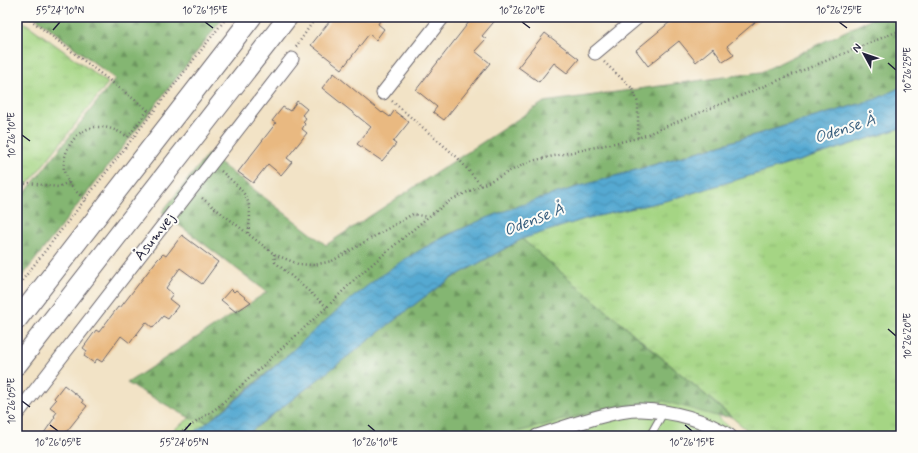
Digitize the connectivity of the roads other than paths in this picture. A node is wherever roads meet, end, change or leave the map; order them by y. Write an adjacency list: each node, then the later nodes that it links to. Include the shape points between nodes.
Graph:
1 (252, 17): 8 (street)
2 (288, 17): 9 (street, Åsumvej)
3 (444, 17): 7 (street)
4 (638, 17): 5 (street)
5 (595, 53)
6 (292, 59): 11 (street, Åsumvej)
7 (382, 93)
8 (17, 320)
9 (17, 365)
10 (663, 413): 12 (street, via 640,410 613,414); 13 (lane); 14 (street, via 679,414 713,425)
11 (17, 414)
12 (537, 436)
13 (650, 436)
14 (730, 436)

